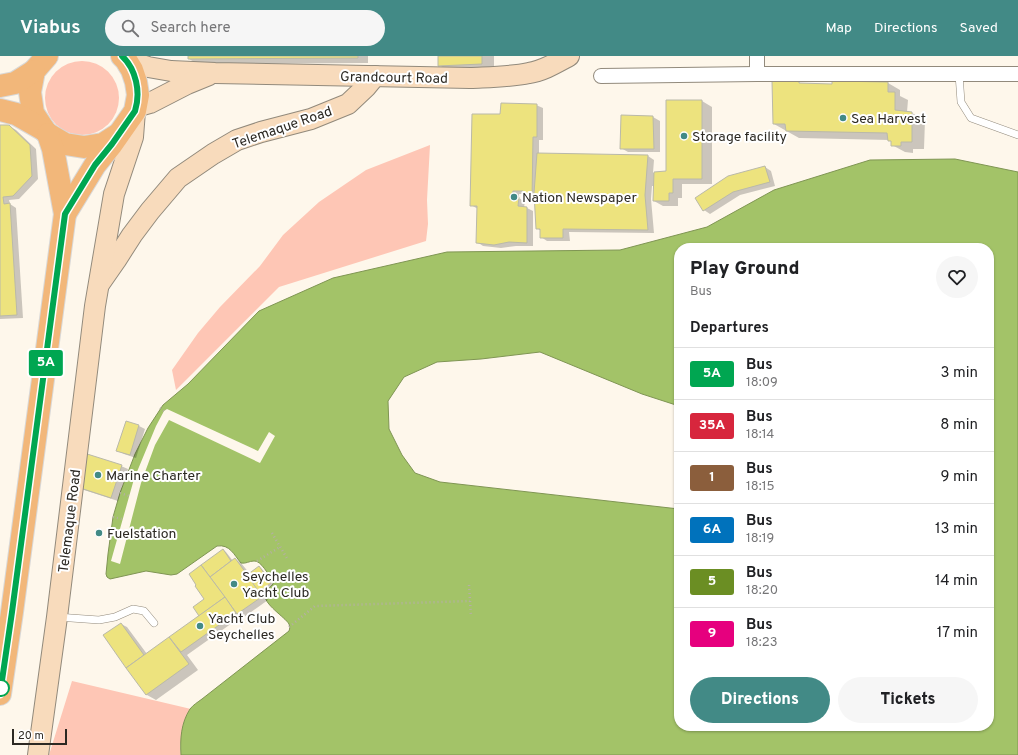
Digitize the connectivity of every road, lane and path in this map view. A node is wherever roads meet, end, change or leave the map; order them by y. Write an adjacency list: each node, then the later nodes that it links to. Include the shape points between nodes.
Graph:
1 (569, 56): 9 (street, Grandcourt Road, via 530,73 503,76)
2 (757, 56): 6 (street)
3 (124, 58): 5 (street, Grandcourt Road, via 148,67 171,71); 12 (main road, via 136,82 138,95)
4 (40, 64): 11 (main road, via 15,83); 14 (main road, via 30,92 33,113)
5 (215, 73): 9 (street, Grandcourt Road); 12 (street)
6 (757, 74): 7 (street); 10 (street)
7 (959, 74): 8 (street); 16 (lane, via 961,102 971,118)
8 (1018, 74)
9 (375, 76): 18 (street, Telemaque Road, via 348,104 237,140 178,178 132,235)
10 (601, 76)
11 (0, 86)
12 (135, 109): 15 (main road); 18 (street, Telemaque Road, via 133,137 114,194)
13 (0, 110): 14 (main road, via 16,114)
14 (46, 133): 15 (main road, via 65,144 84,147 103,144); 17 (main road, via 53,150)
15 (119, 134): 17 (main road, via 95,165)
16 (1018, 135)
17 (65, 214): 37 (main road)
18 (98, 286): 34 (street, Telemaque Road)
19 (160, 408): 20 (path)
20 (164, 411)
21 (127, 476): 22 (path)
22 (134, 479)
23 (120, 493): 24 (path)
24 (129, 496)
25 (113, 517): 26 (path)
26 (122, 519)
27 (272, 533): 28 (path)
28 (280, 547): 29 (path); 30 (path)
29 (288, 560)
30 (257, 561)
31 (469, 585): 32 (path)
32 (470, 601): 33 (path); 36 (path, via 315,606)
33 (471, 616)
34 (57, 617): 35 (lane, via 99,620 133,609 144,611); 38 (street, Telemaque Road)
35 (154, 623)
36 (289, 627)
37 (0, 694)
38 (38, 755)

